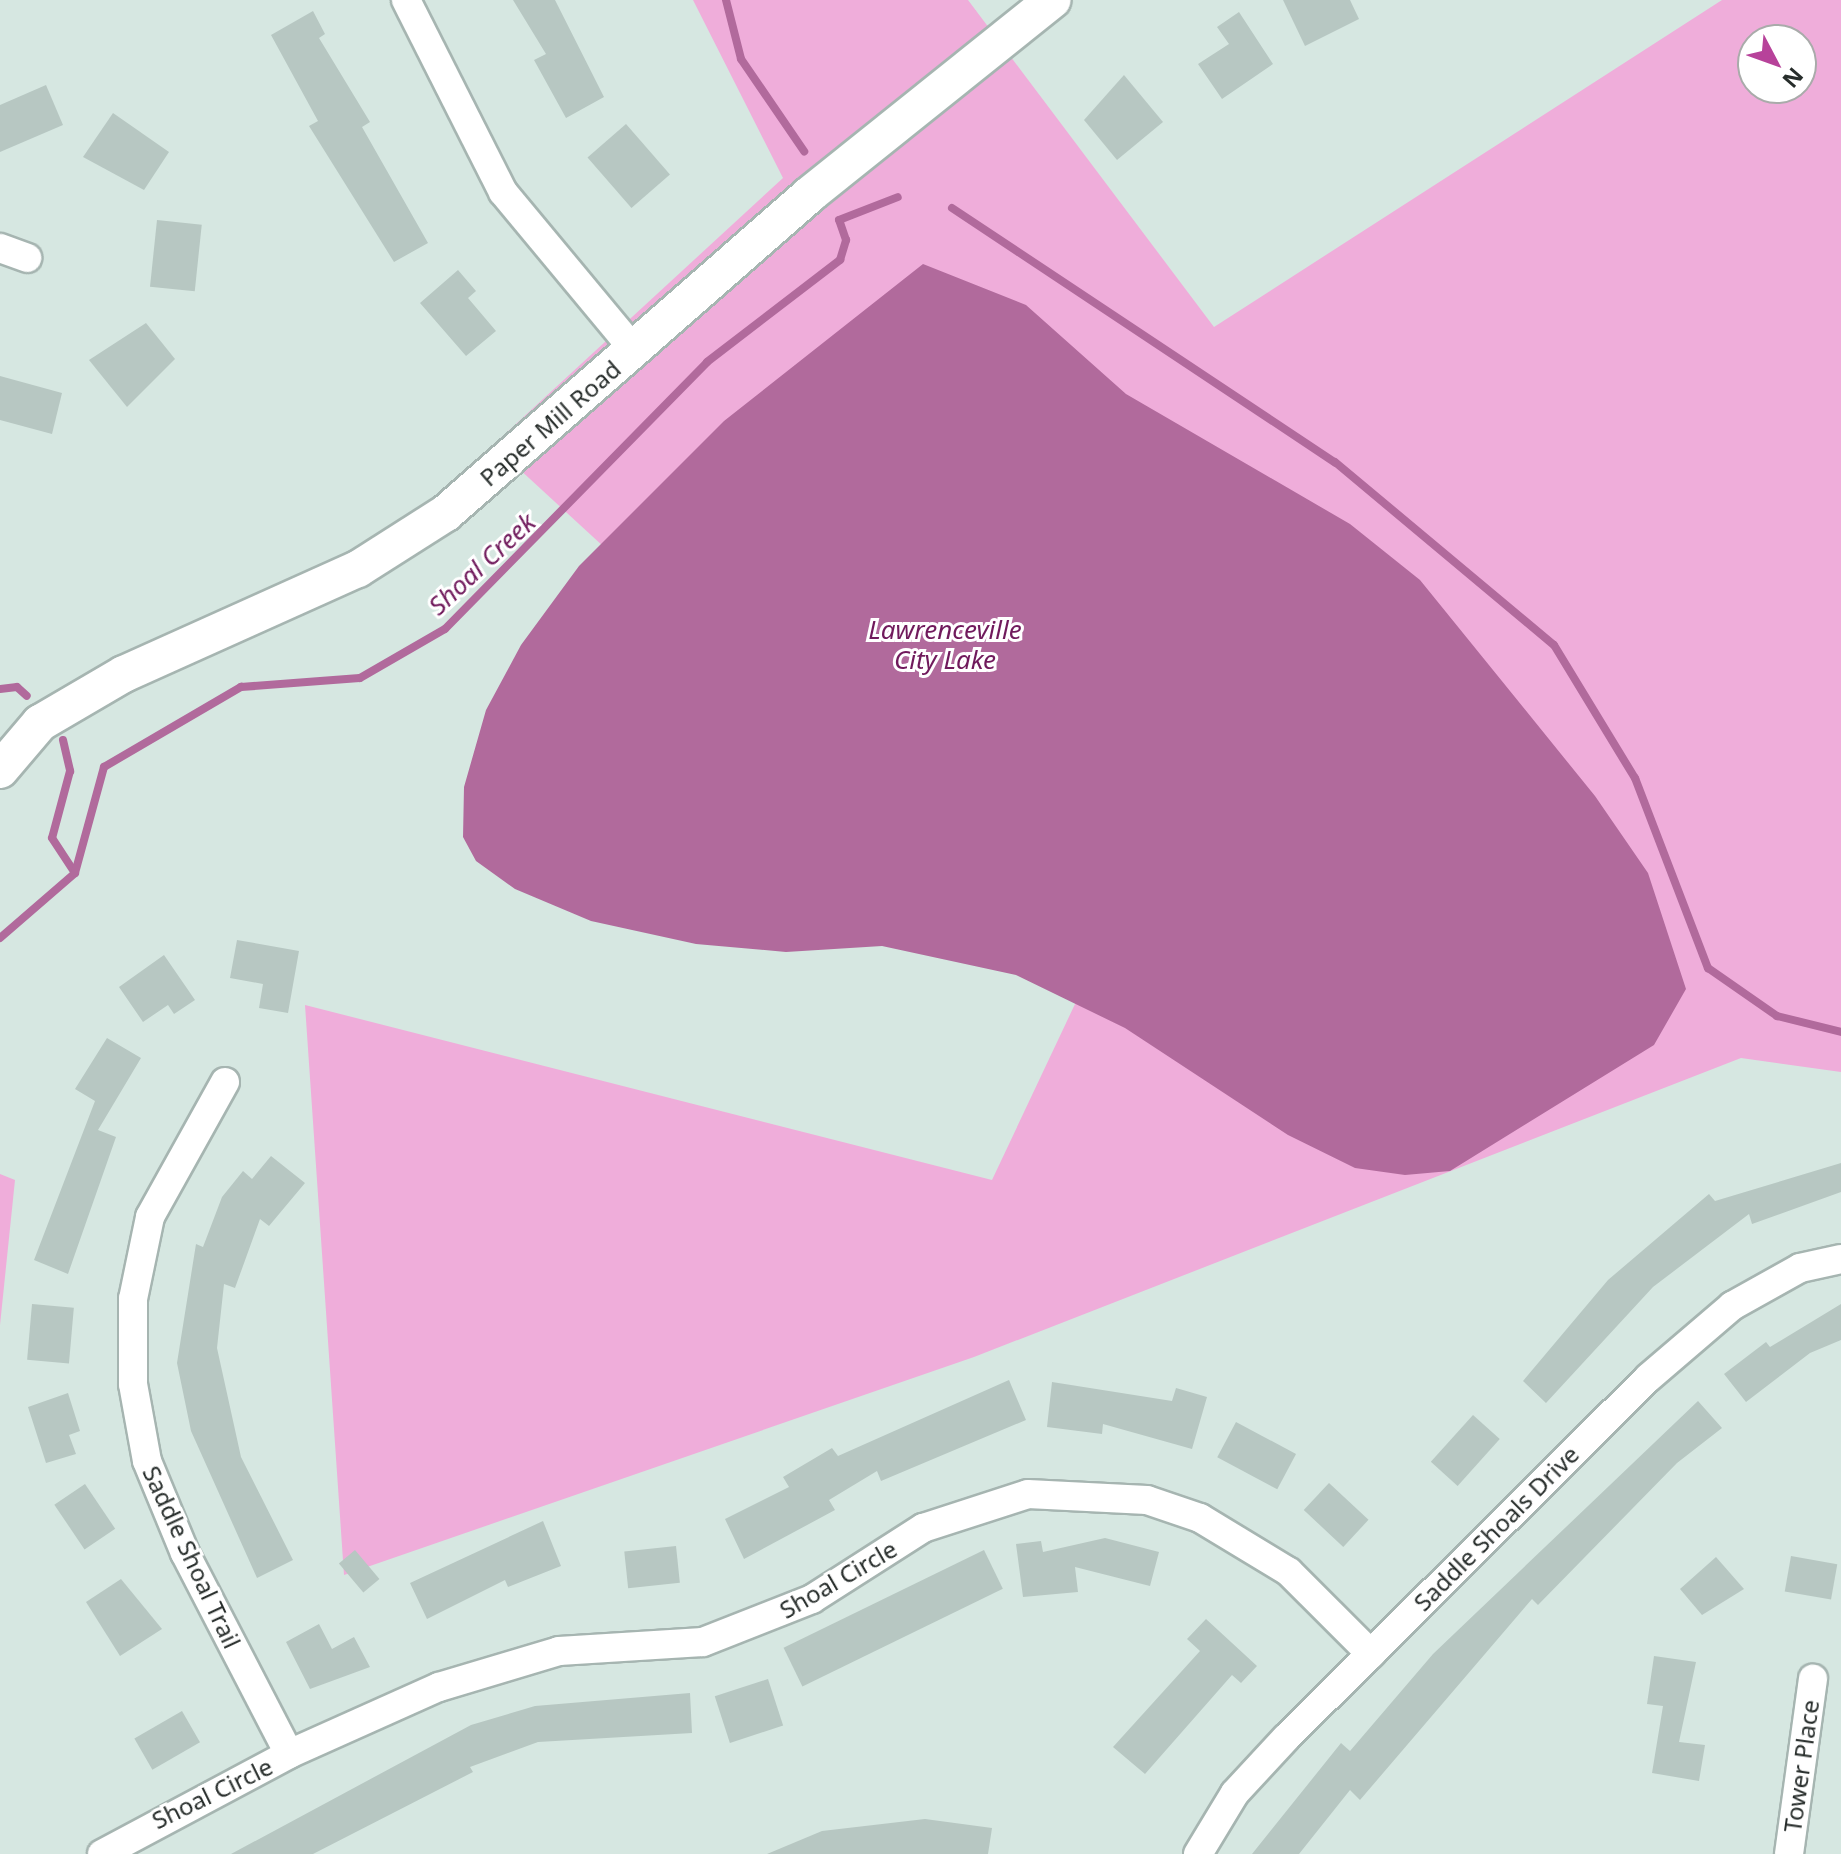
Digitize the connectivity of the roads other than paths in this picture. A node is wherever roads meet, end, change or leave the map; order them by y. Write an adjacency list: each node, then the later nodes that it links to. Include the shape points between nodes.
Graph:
1 (406, 0): 5 (street, via 503,192)
2 (1052, 0): 5 (street, Paper Mill Road, via 996,39)
3 (0, 248): 4 (street)
4 (27, 258)
5 (634, 350): 6 (street, Paper Mill Road, via 446,513 358,569 124,674 40,723)
6 (0, 770)
7 (225, 1082): 11 (street, Saddle Shoal Trail, via 150,1217 133,1299 133,1384 147,1461 179,1539)
8 (1841, 1259): 9 (street, Saddle Shoals Drive, via 1800,1268 1720,1317 1592,1431)
9 (1371, 1654): 11 (street, Shoal Circle, via 1289,1572 1200,1518 1147,1500 1028,1494 923,1528 762,1623 742,1623 703,1642 559,1651 501,1664); 13 (street, Saddle Shoals Drive, via 1235,1793)
10 (1813, 1679): 14 (street, Tower Place)
11 (289, 1754): 12 (street, Shoal Circle)
12 (102, 1854)
13 (1198, 1854)
14 (1789, 1854)

